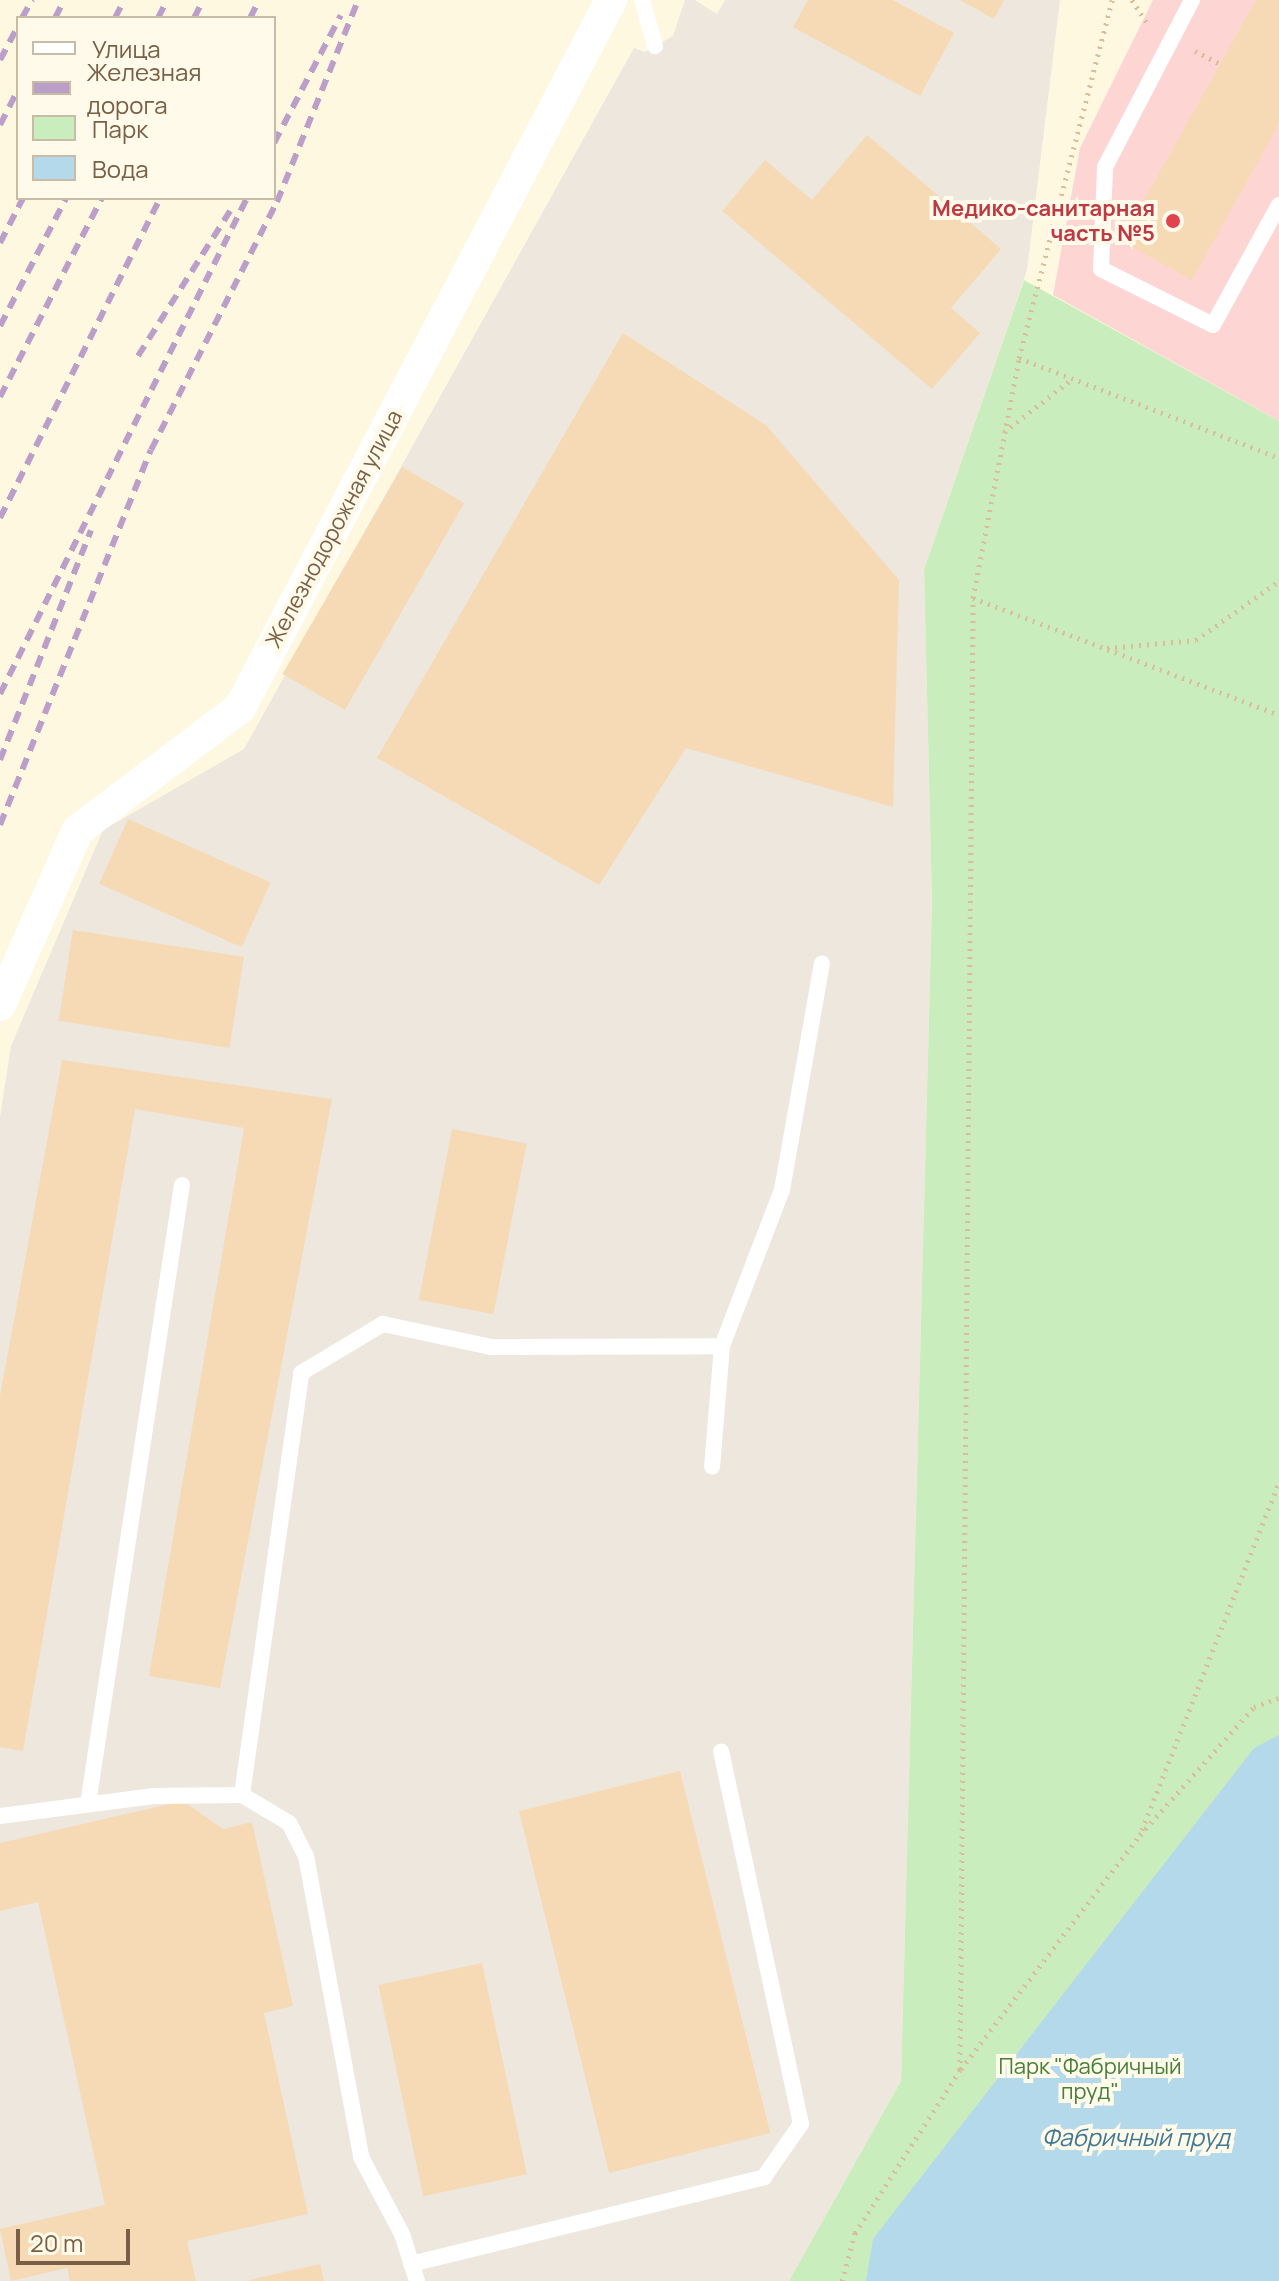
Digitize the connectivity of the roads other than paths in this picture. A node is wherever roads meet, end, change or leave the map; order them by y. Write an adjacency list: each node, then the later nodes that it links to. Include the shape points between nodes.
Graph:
1 (611, 0): 7 (street, Железнодорожная улица, via 240,708 78,830)
2 (642, 0): 4 (lane)
3 (1192, 0): 5 (lane, via 1105,167 1101,269 1213,325)
4 (655, 46)
5 (1279, 205)
6 (822, 963): 9 (lane, via 782,1190)
7 (0, 1005)
8 (182, 1185): 13 (lane)
9 (722, 1346): 10 (lane); 12 (lane, via 491,1347 383,1324 301,1373)
10 (712, 1467)
11 (721, 1752): 15 (lane, via 801,2124 764,2177)
12 (242, 1795): 13 (lane, via 154,1796); 15 (lane, via 289,1823 306,1856 361,2157 402,2234)
13 (88, 1804): 14 (lane)
14 (0, 1816)
15 (411, 2264): 16 (lane)
16 (417, 2281)

